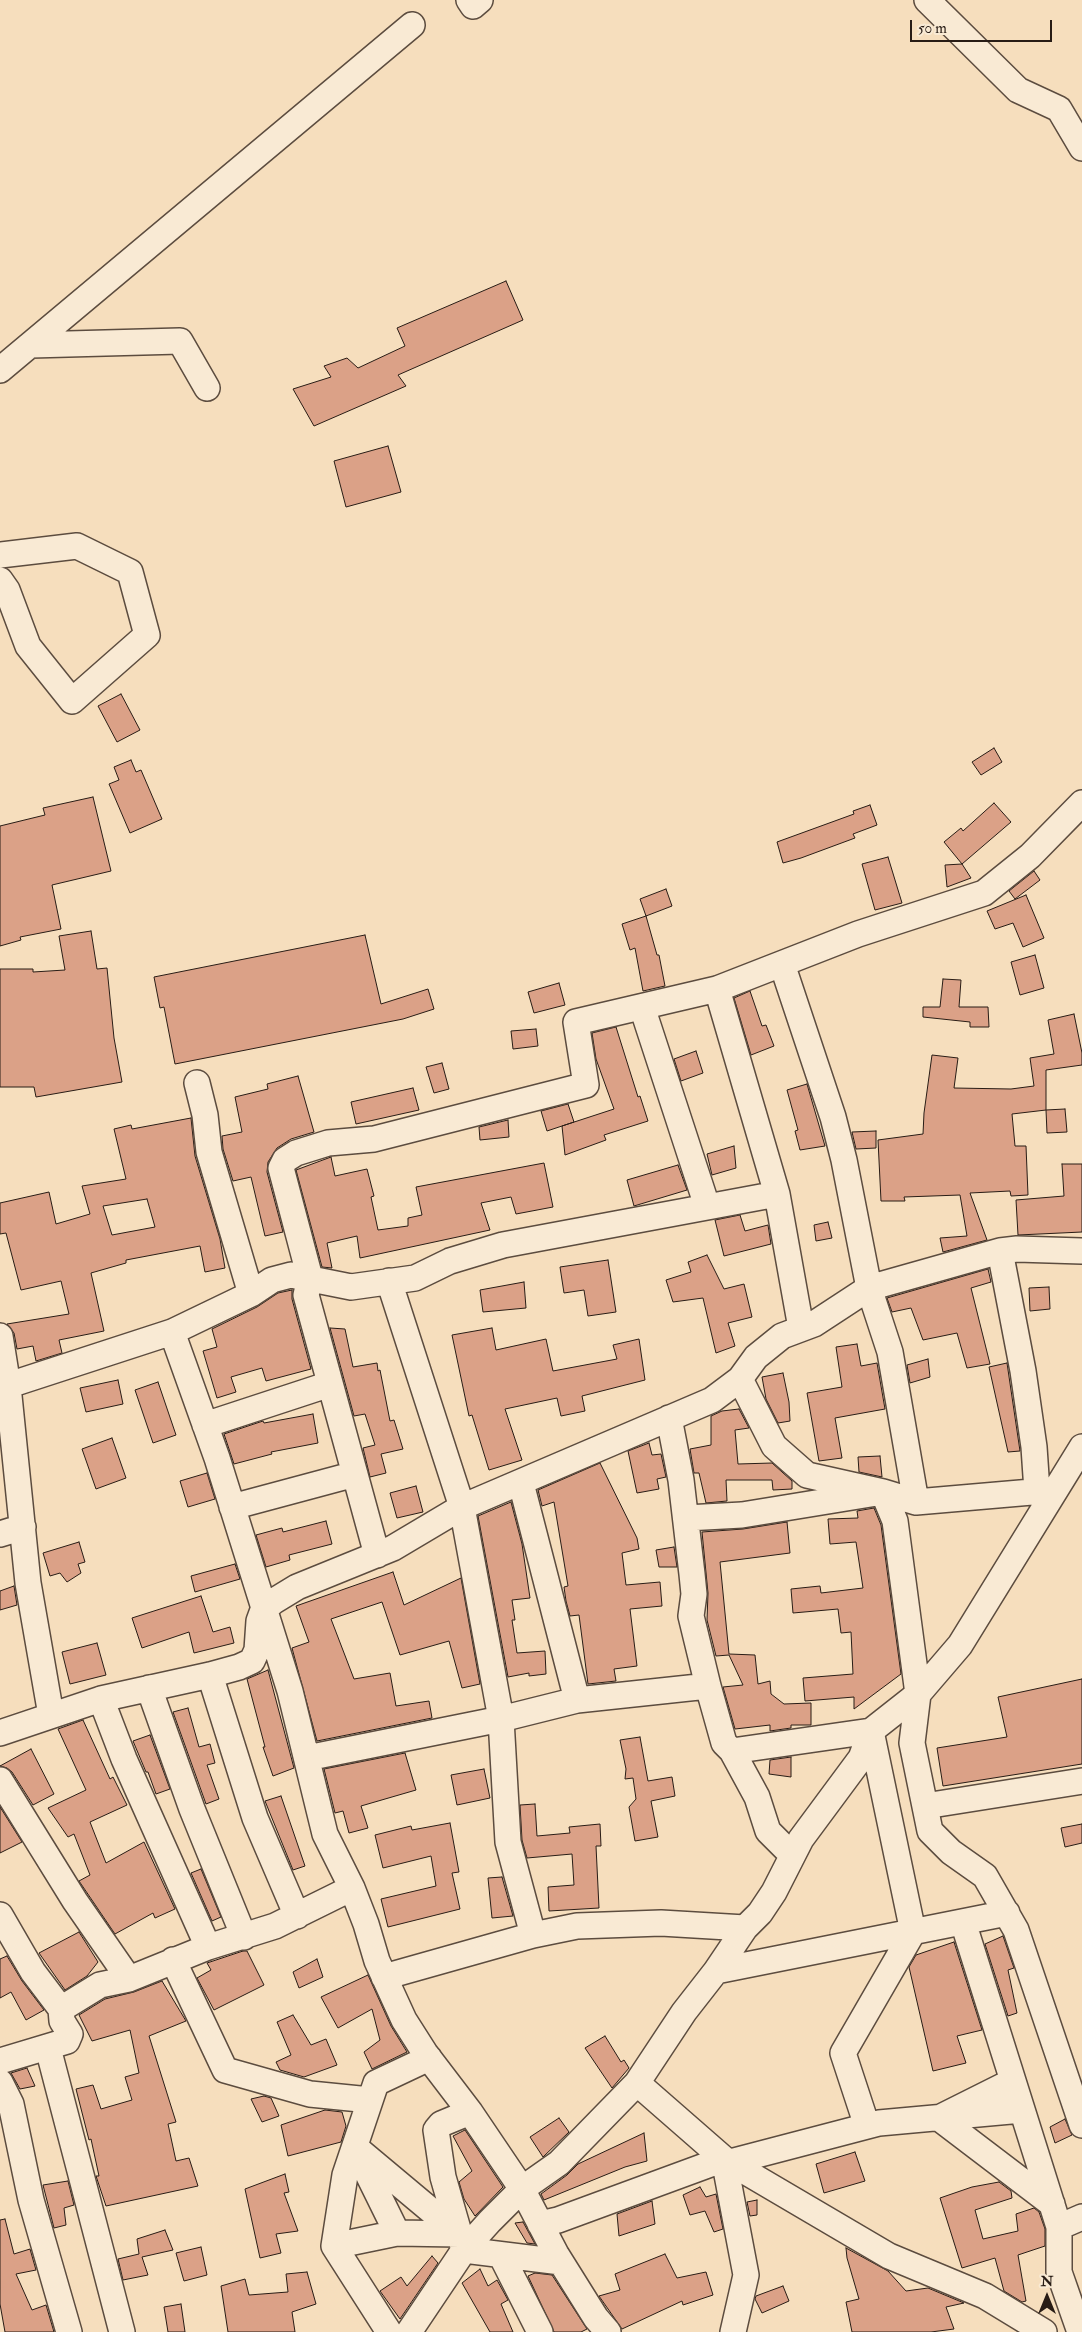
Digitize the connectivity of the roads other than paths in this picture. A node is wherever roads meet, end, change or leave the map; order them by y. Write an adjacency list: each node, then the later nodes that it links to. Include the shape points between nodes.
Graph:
1 (469, 0): 2 (street, via 473,6)
2 (480, 0)
3 (935, 4): 5 (street, via 1018,90 1059,109)
4 (412, 25): 6 (street)
5 (1082, 148)
6 (31, 345): 7 (street); 8 (street, via 180,342)
7 (0, 370)
8 (207, 388)
9 (0, 555): 10 (street, via 78,546 130,572 147,634 72,701 28,646 7,590)
10 (0, 580)
11 (1082, 803): 12 (street, via 1030,856 984,893 858,934)
12 (782, 964): 13 (street); 22 (street, via 833,1117 849,1180)
13 (717, 989): 14 (street); 16 (street)
14 (642, 1008): 17 (street); 20 (street, via 576,1022 586,1085 374,1140 328,1143 285,1160 281,1168)
15 (197, 1083): 23 (street, via 205,1114 209,1152)
16 (776, 1194): 17 (street); 24 (street)
17 (707, 1206): 21 (street, via 503,1245 450,1261 415,1278)
18 (1000, 1251): 19 (street); 22 (street); 36 (street, via 1034,1447)
19 (1082, 1251)
20 (310, 1278): 21 (street, via 350,1287); 23 (street, via 291,1275 272,1280); 28 (street, via 306,1296)
21 (389, 1281): 40 (street)
22 (869, 1288): 24 (street, via 814,1324); 38 (street, via 890,1352)
23 (251, 1294): 25 (street)
24 (801, 1328): 27 (street, via 782,1336 756,1357)
25 (172, 1332): 29 (street); 31 (street)
26 (0, 1338): 29 (street)
27 (740, 1378): 30 (street, via 712,1400); 37 (street, via 774,1446 807,1475)
28 (330, 1384): 31 (street); 34 (street)
29 (4, 1387): 33 (street)
30 (669, 1418): 35 (street); 41 (street)
31 (205, 1425): 39 (street)
32 (1082, 1447): 36 (street)
33 (8, 1456): 42 (street)
34 (355, 1474): 39 (street); 43 (street)
35 (521, 1483): 40 (street); 50 (street)
36 (1046, 1490): 38 (street); 48 (street, via 960,1645)
37 (883, 1492): 38 (street); 41 (street, via 742,1515); 48 (street, via 895,1521)
38 (916, 1502)
39 (232, 1507): 44 (street)
40 (462, 1507): 43 (street); 52 (street)
41 (686, 1518): 46 (street, via 694,1594 691,1616)
42 (11, 1530): 51 (street, via 28,1582)
43 (377, 1555): 44 (street, via 297,1587)
44 (263, 1610): 45 (street, via 257,1650 252,1660); 56 (street, via 290,1691)
45 (210, 1675): 47 (street); 64 (street, via 255,1818)
46 (708, 1686): 50 (street); 55 (street, via 724,1743)
47 (149, 1688): 49 (street); 69 (street, via 192,1809)
48 (918, 1694): 53 (street); 59 (street, via 912,1743)
49 (101, 1699): 51 (street); 70 (street, via 124,1759)
50 (577, 1700): 52 (street)
51 (51, 1715): 54 (street)
52 (501, 1719): 56 (street); 68 (street, via 508,1842)
53 (871, 1731): 55 (street); 60 (street, via 860,1758); 67 (street)
54 (0, 1733)
55 (732, 1751): 60 (street, via 757,1797 768,1831)
56 (307, 1758): 61 (street, via 325,1834)
57 (0, 1780): 74 (street, via 75,1901)
58 (1082, 1782): 59 (street)
59 (925, 1806): 62 (street, via 930,1831 951,1852 985,1876)
60 (792, 1855): 66 (street, via 774,1892)
61 (352, 1888): 64 (street); 73 (street)
62 (1007, 1913): 65 (street); 86 (street, via 1016,1930)
63 (0, 1915): 75 (street, via 33,1972)
64 (297, 1916): 69 (street)
65 (963, 1922): 67 (street); 79 (street)
66 (745, 1928): 68 (street, via 661,1923 607,1924); 72 (street)
67 (913, 1932): 72 (street); 87 (street, via 843,2053)
68 (533, 1935): 73 (street)
69 (244, 1937): 70 (street)
70 (208, 1947): 71 (street)
71 (173, 1960): 74 (street); 82 (street, via 226,2070 310,2094)
72 (716, 1971): 81 (street, via 684,2012)
73 (384, 1977): 77 (street, via 404,2020)
74 (129, 1979): 75 (street, via 100,1985)
75 (61, 2009): 76 (street, via 69,2039)
76 (48, 2048): 78 (street); 100 (street)
77 (429, 2058): 82 (street, via 376,2083); 84 (street)
78 (0, 2061)
79 (1013, 2081): 83 (street); 85 (street)
80 (0, 2082): 99 (street, via 11,2104 31,2200)
81 (637, 2083): 89 (street); 90 (street, via 559,2163)
82 (370, 2100): 88 (street)
83 (1022, 2110): 85 (street); 91 (street)
84 (470, 2112): 90 (street); 95 (street, via 441,2124 436,2130 443,2177)
85 (939, 2118): 87 (street); 91 (street)
86 (1081, 2120)
87 (867, 2126): 89 (street)
88 (355, 2147): 94 (street); 95 (street); 96 (street, via 345,2175)
89 (727, 2161): 93 (street); 105 (street, via 746,2275); 106 (street, via 889,2256 985,2296)
90 (522, 2189): 93 (street); 95 (street)
91 (1056, 2216): 92 (street); 107 (street, via 1059,2272)
92 (1082, 2217)
93 (540, 2224): 98 (street)
94 (397, 2233): 95 (street); 96 (street)
95 (461, 2242): 97 (street); 102 (street)
96 (334, 2246): 101 (street)
97 (501, 2255): 98 (street); 103 (street)
98 (561, 2262): 104 (street)
99 (69, 2332)
100 (122, 2332)
101 (389, 2332)
102 (409, 2332)
103 (540, 2332)
104 (608, 2332)
105 (733, 2332)
106 (1044, 2332)
107 (1080, 2332)

